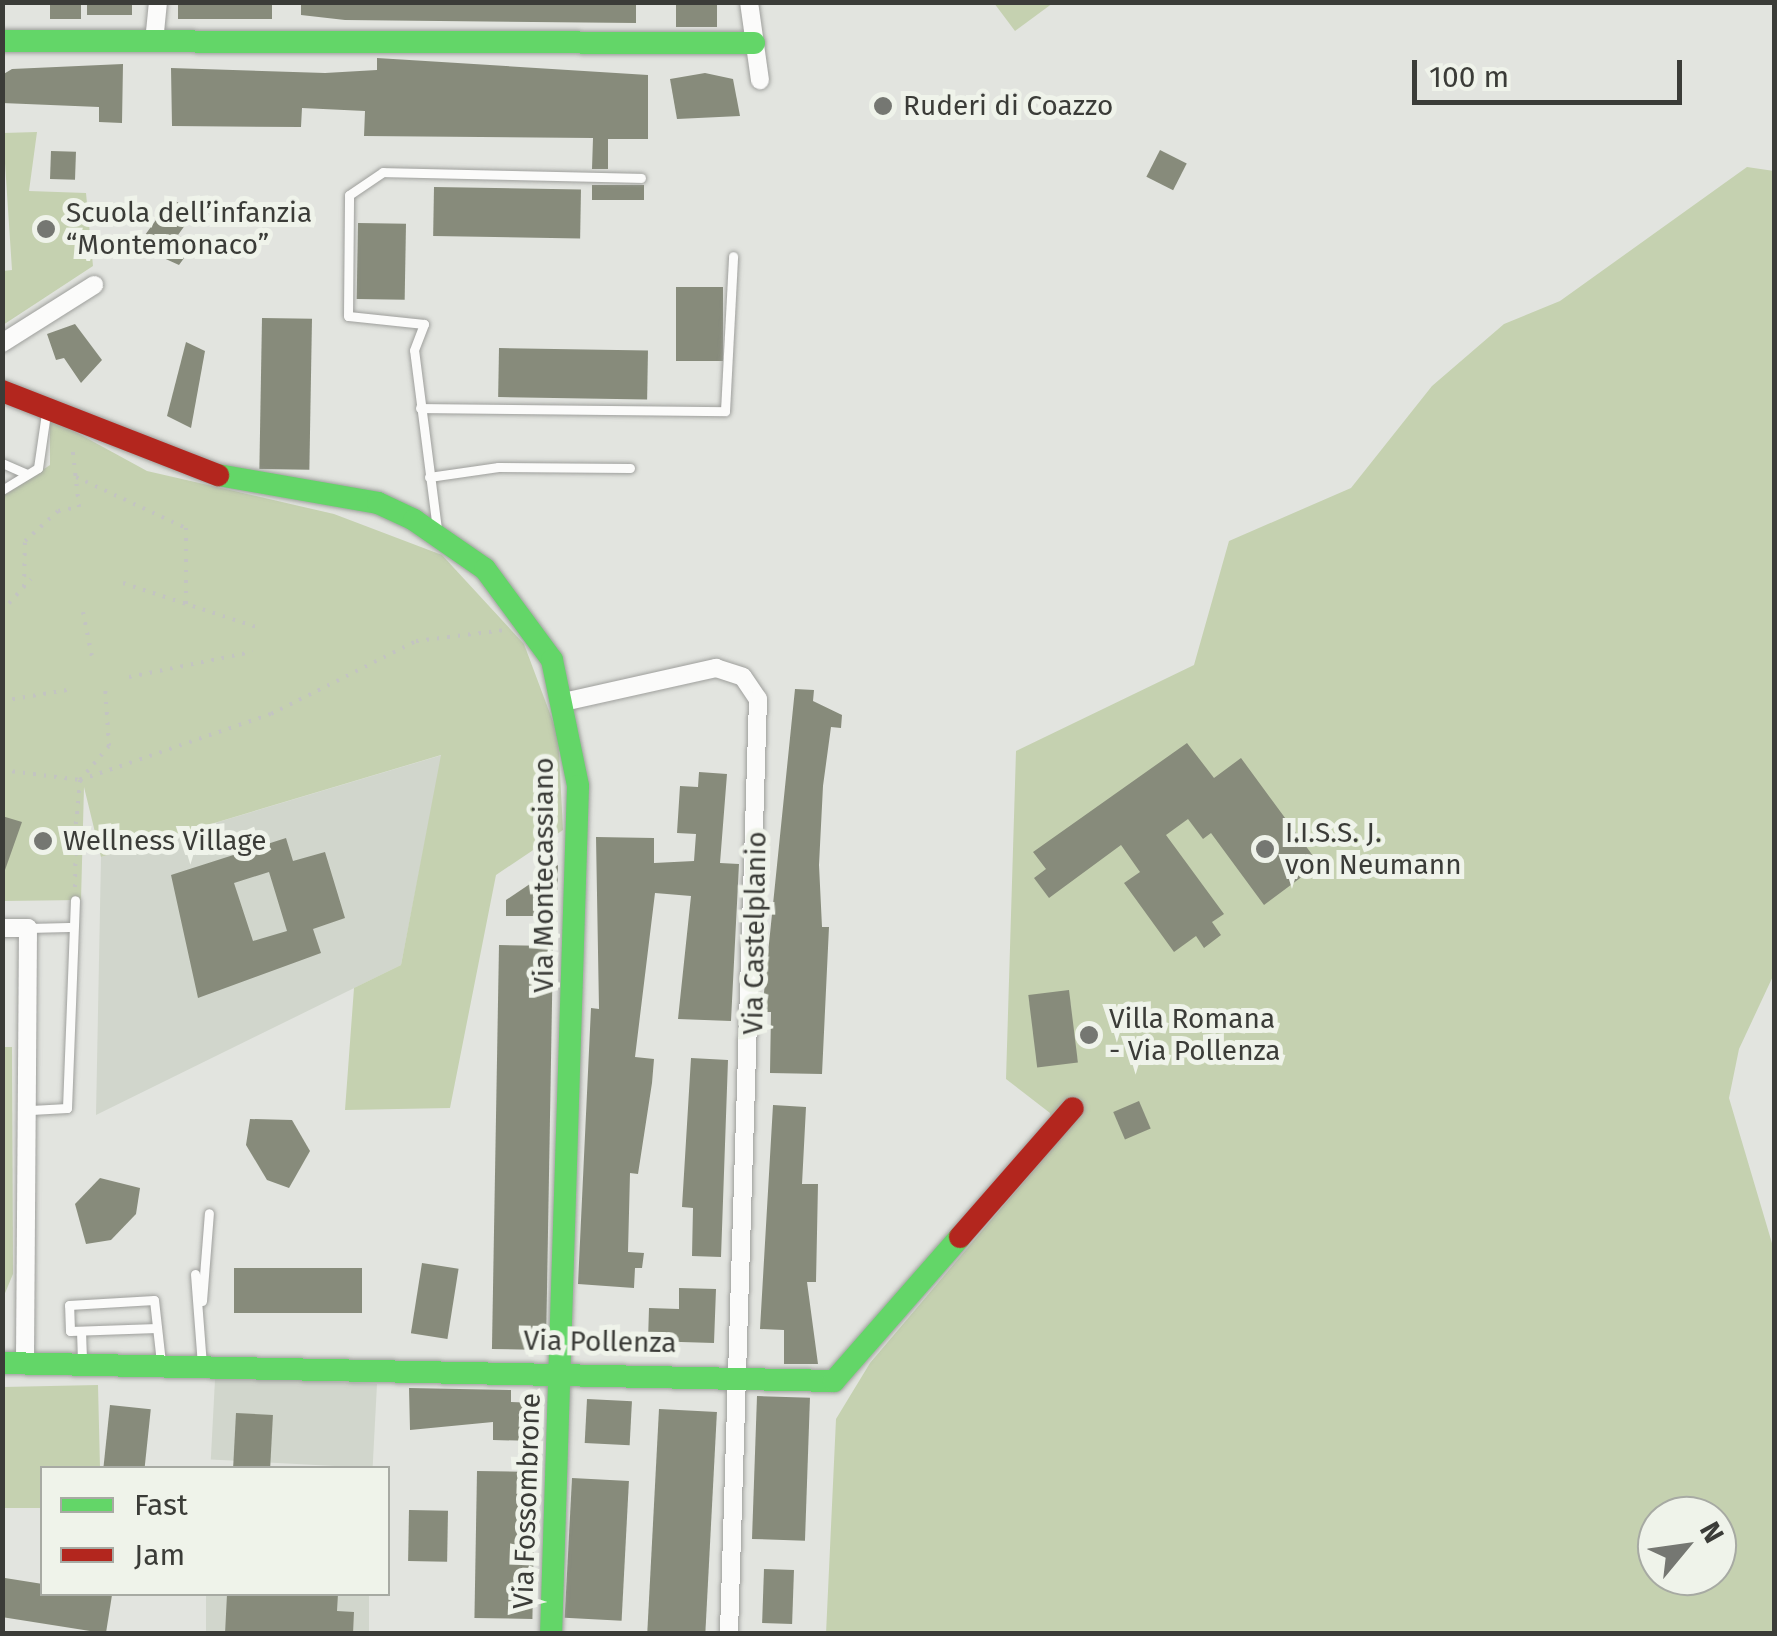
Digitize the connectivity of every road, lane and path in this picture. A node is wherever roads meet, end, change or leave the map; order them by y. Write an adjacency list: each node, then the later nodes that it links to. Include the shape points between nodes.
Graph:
1 (158, 2): 4 (street)
2 (748, 2): 5 (street)
3 (2, 41): 4 (street)
4 (154, 42): 5 (street)
5 (754, 42): 6 (street)
6 (760, 80)
7 (641, 178): 13 (lane, via 383,172 357,184 349,194 348,316 424,324 414,350)
8 (734, 256): 13 (lane, via 726,411)
9 (94, 285): 10 (street)
10 (2, 343)
11 (2, 391): 12 (street, Via Montecassiano)
12 (46, 405): 17 (lane, via 44,453); 21 (street, Via Montecassiano, via 147,454 276,491 378,503)
13 (420, 408): 19 (lane)
14 (69, 431): 18 (path)
15 (2, 463): 17 (lane)
16 (630, 468): 19 (lane, via 498,467)
17 (30, 474): 20 (lane)
18 (76, 477): 24 (path, via 79,507 58,511 25,541); 25 (path, via 186,528)
19 (429, 477): 21 (lane)
20 (2, 490)
21 (438, 532): 36 (street, Via Montecassiano, via 526,615)
22 (32, 579): 24 (path)
23 (123, 583): 25 (path)
24 (24, 586): 26 (path)
25 (186, 604): 29 (path)
26 (2, 611)
27 (83, 612): 31 (path)
28 (516, 626): 38 (path, via 416,641 271,714)
29 (262, 629)
30 (252, 652): 32 (path)
31 (93, 662)
32 (130, 677)
33 (105, 686): 38 (path, via 109,746)
34 (73, 689): 35 (path)
35 (2, 701)
36 (568, 701): 54 (street, Via Montecassiano, via 578,786); 55 (street, Via Castelplanio, via 716,668 743,676 758,700)
37 (2, 770): 38 (path)
38 (80, 780): 39 (path)
39 (74, 900): 40 (lane)
40 (69, 927): 42 (lane); 44 (lane, via 67,1108)
41 (2, 928): 42 (street)
42 (28, 928): 44 (street)
43 (1073, 1108): 55 (street, Via Pollenza, via 834,1381)
44 (30, 1110): 50 (street)
45 (209, 1213): 47 (lane, via 210,1280)
46 (194, 1274): 47 (lane)
47 (201, 1304): 53 (lane)
48 (157, 1328): 49 (lane); 49 (lane, via 154,1300 70,1305 70,1332); 52 (lane)
49 (81, 1331): 51 (lane)
50 (14, 1363): 51 (street, Via Pollenza)
51 (82, 1368): 52 (street, Via Pollenza)
52 (162, 1369): 53 (street, Via Pollenza)
53 (202, 1369): 54 (street, Via Pollenza)
54 (562, 1370): 55 (street, Via Pollenza); 56 (street, Via Fossombrone)
55 (738, 1376): 57 (street, Via Castelplanio)
56 (552, 1634)
57 (729, 1634)

